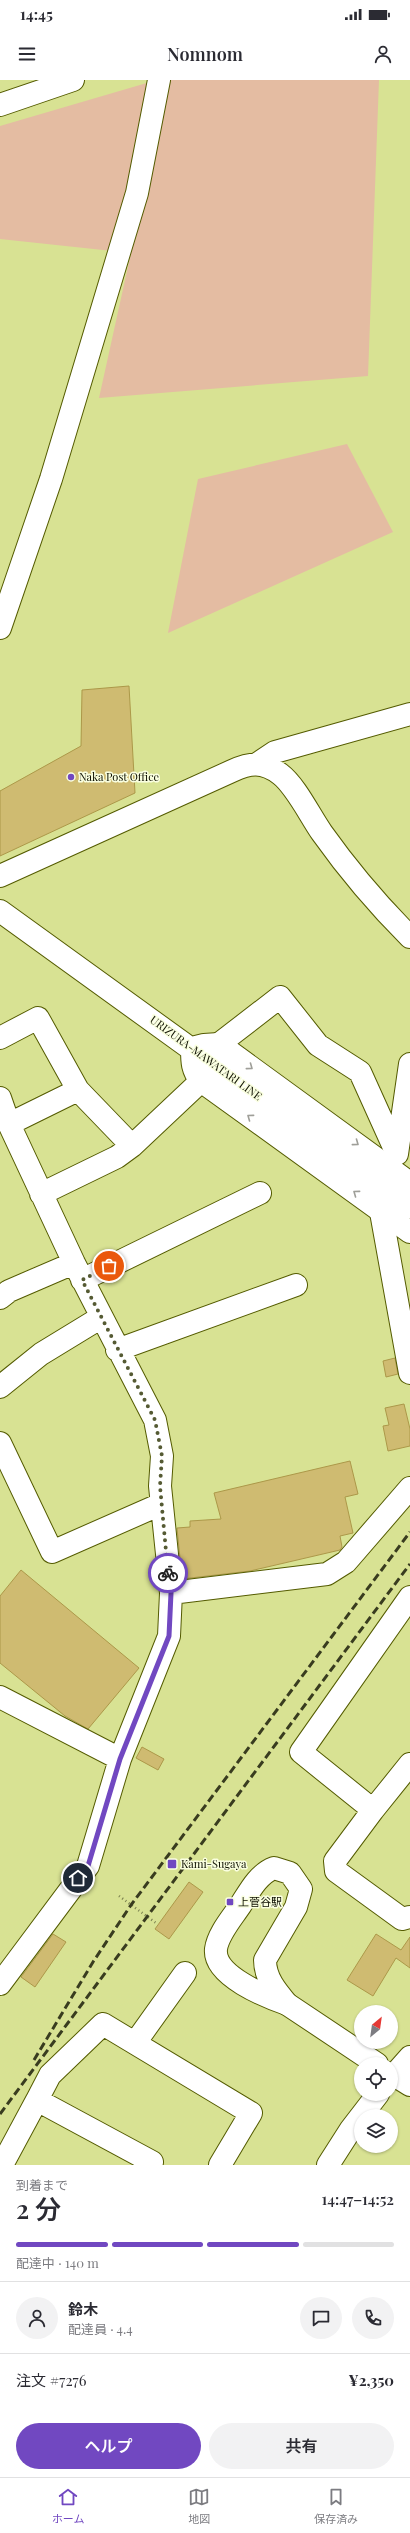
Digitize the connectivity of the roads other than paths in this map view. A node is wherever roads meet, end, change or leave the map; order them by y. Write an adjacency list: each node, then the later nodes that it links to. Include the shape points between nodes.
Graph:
1 (73, 80): 3 (street)
2 (159, 80): 4 (street, via 138,193 51,479)
3 (0, 105)
4 (0, 628)
5 (410, 714): 6 (street, via 275,752)
6 (257, 764): 7 (street, via 232,770); 9 (street, via 272,769 289,783 359,884)
7 (0, 876)
8 (0, 911): 12 (street, URIZURA-MAWATARI LINE)
9 (410, 937)
10 (0, 1038): 15 (street, via 38,1018)
11 (219, 1044): 12 (street); 19 (street, via 280,997 318,1045 360,1072); 20 (street, one-way to 20)
12 (192, 1048): 14 (street, via 194,1073); 23 (street, URIZURA-MAWATARI LINE)
13 (410, 1064): 19 (street)
14 (201, 1081): 18 (street); 24 (street, one-way to 14)
15 (78, 1090): 17 (street); 18 (street)
16 (0, 1098): 17 (street)
17 (9, 1124): 22 (street)
18 (132, 1146): 22 (street, via 117,1157)
19 (397, 1154): 20 (street)
20 (405, 1179)
21 (260, 1193): 26 (street)
22 (41, 1194): 26 (street)
23 (410, 1207)
24 (381, 1212): 25 (street); 31 (street)
25 (410, 1232)
26 (78, 1271): 28 (street, via 9,1291); 29 (street)
27 (296, 1285): 30 (street)
28 (0, 1298)
29 (100, 1318): 30 (street); 32 (street, via 41,1354)
30 (117, 1350): 35 (street, via 155,1420 162,1456)
31 (410, 1373)
32 (0, 1387)
33 (0, 1442): 35 (street, via 52,1552)
34 (410, 1488): 36 (street, via 346,1562 327,1574)
35 (161, 1504): 36 (street)
36 (171, 1593): 39 (street, via 169,1636)
37 (410, 1597): 41 (street, via 300,1752)
38 (0, 1698): 39 (street)
39 (120, 1759): 46 (street, via 88,1866)
40 (410, 1764): 41 (street)
41 (373, 1810): 42 (street, via 335,1861 336,1871 402,1919)
42 (410, 1917)
43 (265, 1960): 45 (street, via 247,1973); 45 (street, via 300,1897 297,1881 290,1873 274,1868 265,1871 256,1882 219,1939 216,1956 221,1966); 47 (street, via 265,1970)
44 (184, 1973): 48 (street)
45 (234, 1977): 47 (street, via 257,1994)
46 (0, 1984)
47 (287, 2004): 49 (street)
48 (135, 2043): 52 (street, via 103,2024 50,2074); 56 (street, via 251,2113)
49 (366, 2057)
50 (410, 2057): 51 (street)
51 (398, 2070)
52 (37, 2100): 54 (street); 55 (street)
53 (373, 2101): 57 (street)
54 (153, 2164)
55 (2, 2165)
56 (220, 2165)
57 (328, 2165)

